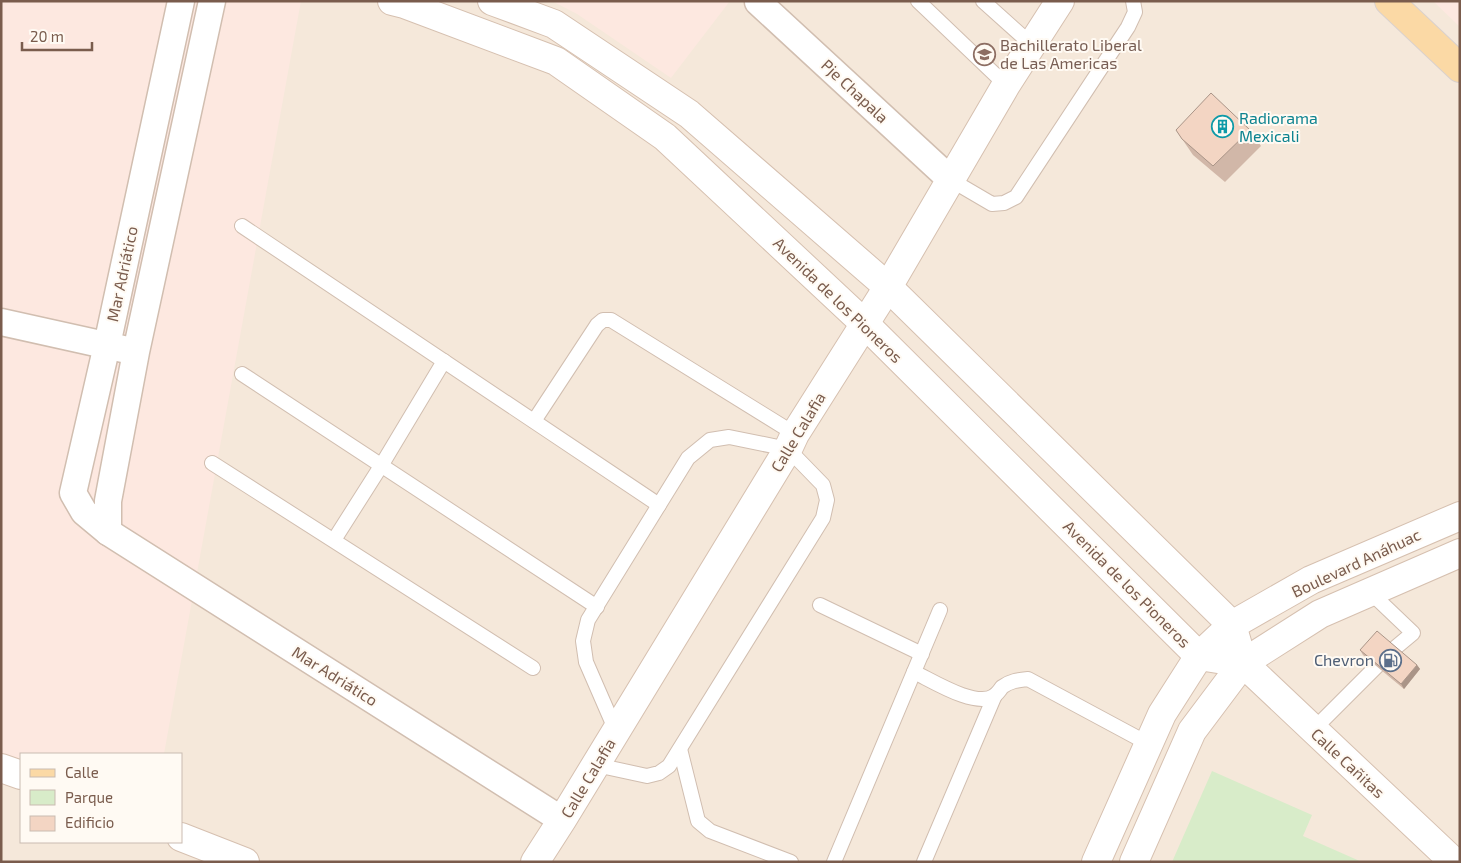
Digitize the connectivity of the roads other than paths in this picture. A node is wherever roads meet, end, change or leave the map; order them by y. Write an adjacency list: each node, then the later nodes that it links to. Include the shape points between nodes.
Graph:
1 (182, 1): 19 (street, Mar Adriático)
2 (212, 1): 20 (street, Mar Adriático)
3 (392, 1): 18 (street, Avenida de los Pioneros, via 556,61 665,137)
4 (492, 1): 16 (street, via 554,24 689,114)
5 (918, 1): 13 (lane)
6 (983, 1): 11 (lane)
7 (1060, 1): 11 (street, Calle Calafia)
8 (1133, 1): 14 (lane, via 1135,12 1128,28 1016,197 992,204)
9 (1389, 1): 12 (main road)
10 (758, 2): 14 (street, Pje Chapala)
11 (1032, 45): 13 (street, Calle Calafia)
12 (1460, 68)
13 (1006, 85): 14 (street, Calle Calafia)
14 (951, 180): 16 (street, Calle Calafia)
15 (242, 226): 21 (lane)
16 (888, 287): 18 (street, Calle Calafia); 36 (street)
17 (1, 322): 19 (street)
18 (865, 324): 24 (street, Calle Calafia); 39 (street, Avenida de los Pioneros)
19 (107, 345): 20 (street); 29 (street, Mar Adriático, via 73,493 84,512)
20 (136, 352): 29 (street, Mar Adriático, via 108,501)
21 (444, 361): 23 (lane); 26 (lane)
22 (242, 374): 26 (lane)
23 (534, 421): 24 (lane, via 597,324 610,320); 27 (lane)
24 (792, 442): 27 (lane, via 729,437 710,440 688,458); 46 (street, Calle Calafia); 48 (lane, via 823,485 827,500 823,518)
25 (212, 463): 30 (lane)
26 (381, 466): 30 (lane); 34 (lane)
27 (659, 505): 34 (lane)
28 (1460, 516): 36 (street, Boulevard Anáhuac, via 1311,580)
29 (108, 532): 52 (street, Mar Adriático)
30 (334, 540): 42 (lane)
31 (1460, 553): 32 (street, Boulevard Anáhuac)
32 (1370, 592): 37 (lane, via 1413,633); 40 (street, Boulevard Anáhuac, via 1320,614)
33 (820, 605): 38 (lane)
34 (597, 607): 46 (lane, via 588,620 583,641 586,662)
35 (940, 610): 38 (lane)
36 (1232, 626): 39 (street, Boulevard Anáhuac); 40 (street)
37 (1395, 648)
38 (922, 654): 43 (lane)
39 (1200, 656): 40 (street, Avenida de los Pioneros); 47 (street, Boulevard Anáhuac, via 1162,714)
40 (1243, 663): 45 (street, Calle Cañitas); 60 (street, Boulevard Anáhuac, via 1192,731)
41 (1377, 666): 45 (lane)
42 (533, 668)
43 (914, 672): 44 (lane, via 975,699); 57 (lane)
44 (995, 695): 47 (lane, via 1016,680 1028,680); 58 (lane)
45 (1313, 730): 61 (street, Calle Cañitas)
46 (616, 731): 49 (street, Calle Calafia)
47 (1148, 744): 59 (street, Boulevard Anáhuac)
48 (680, 748): 49 (lane, via 669,766 648,776); 56 (lane, via 698,821 710,831)
49 (596, 765): 52 (street, Calle Calafia)
50 (1, 768): 51 (street)
51 (20, 775)
52 (562, 820): 55 (street, Calle Calafia)
53 (182, 837): 54 (street)
54 (245, 862)
55 (535, 862)
56 (791, 862)
57 (834, 862)
58 (924, 862)
59 (1096, 862)
60 (1134, 862)
61 (1454, 862)

